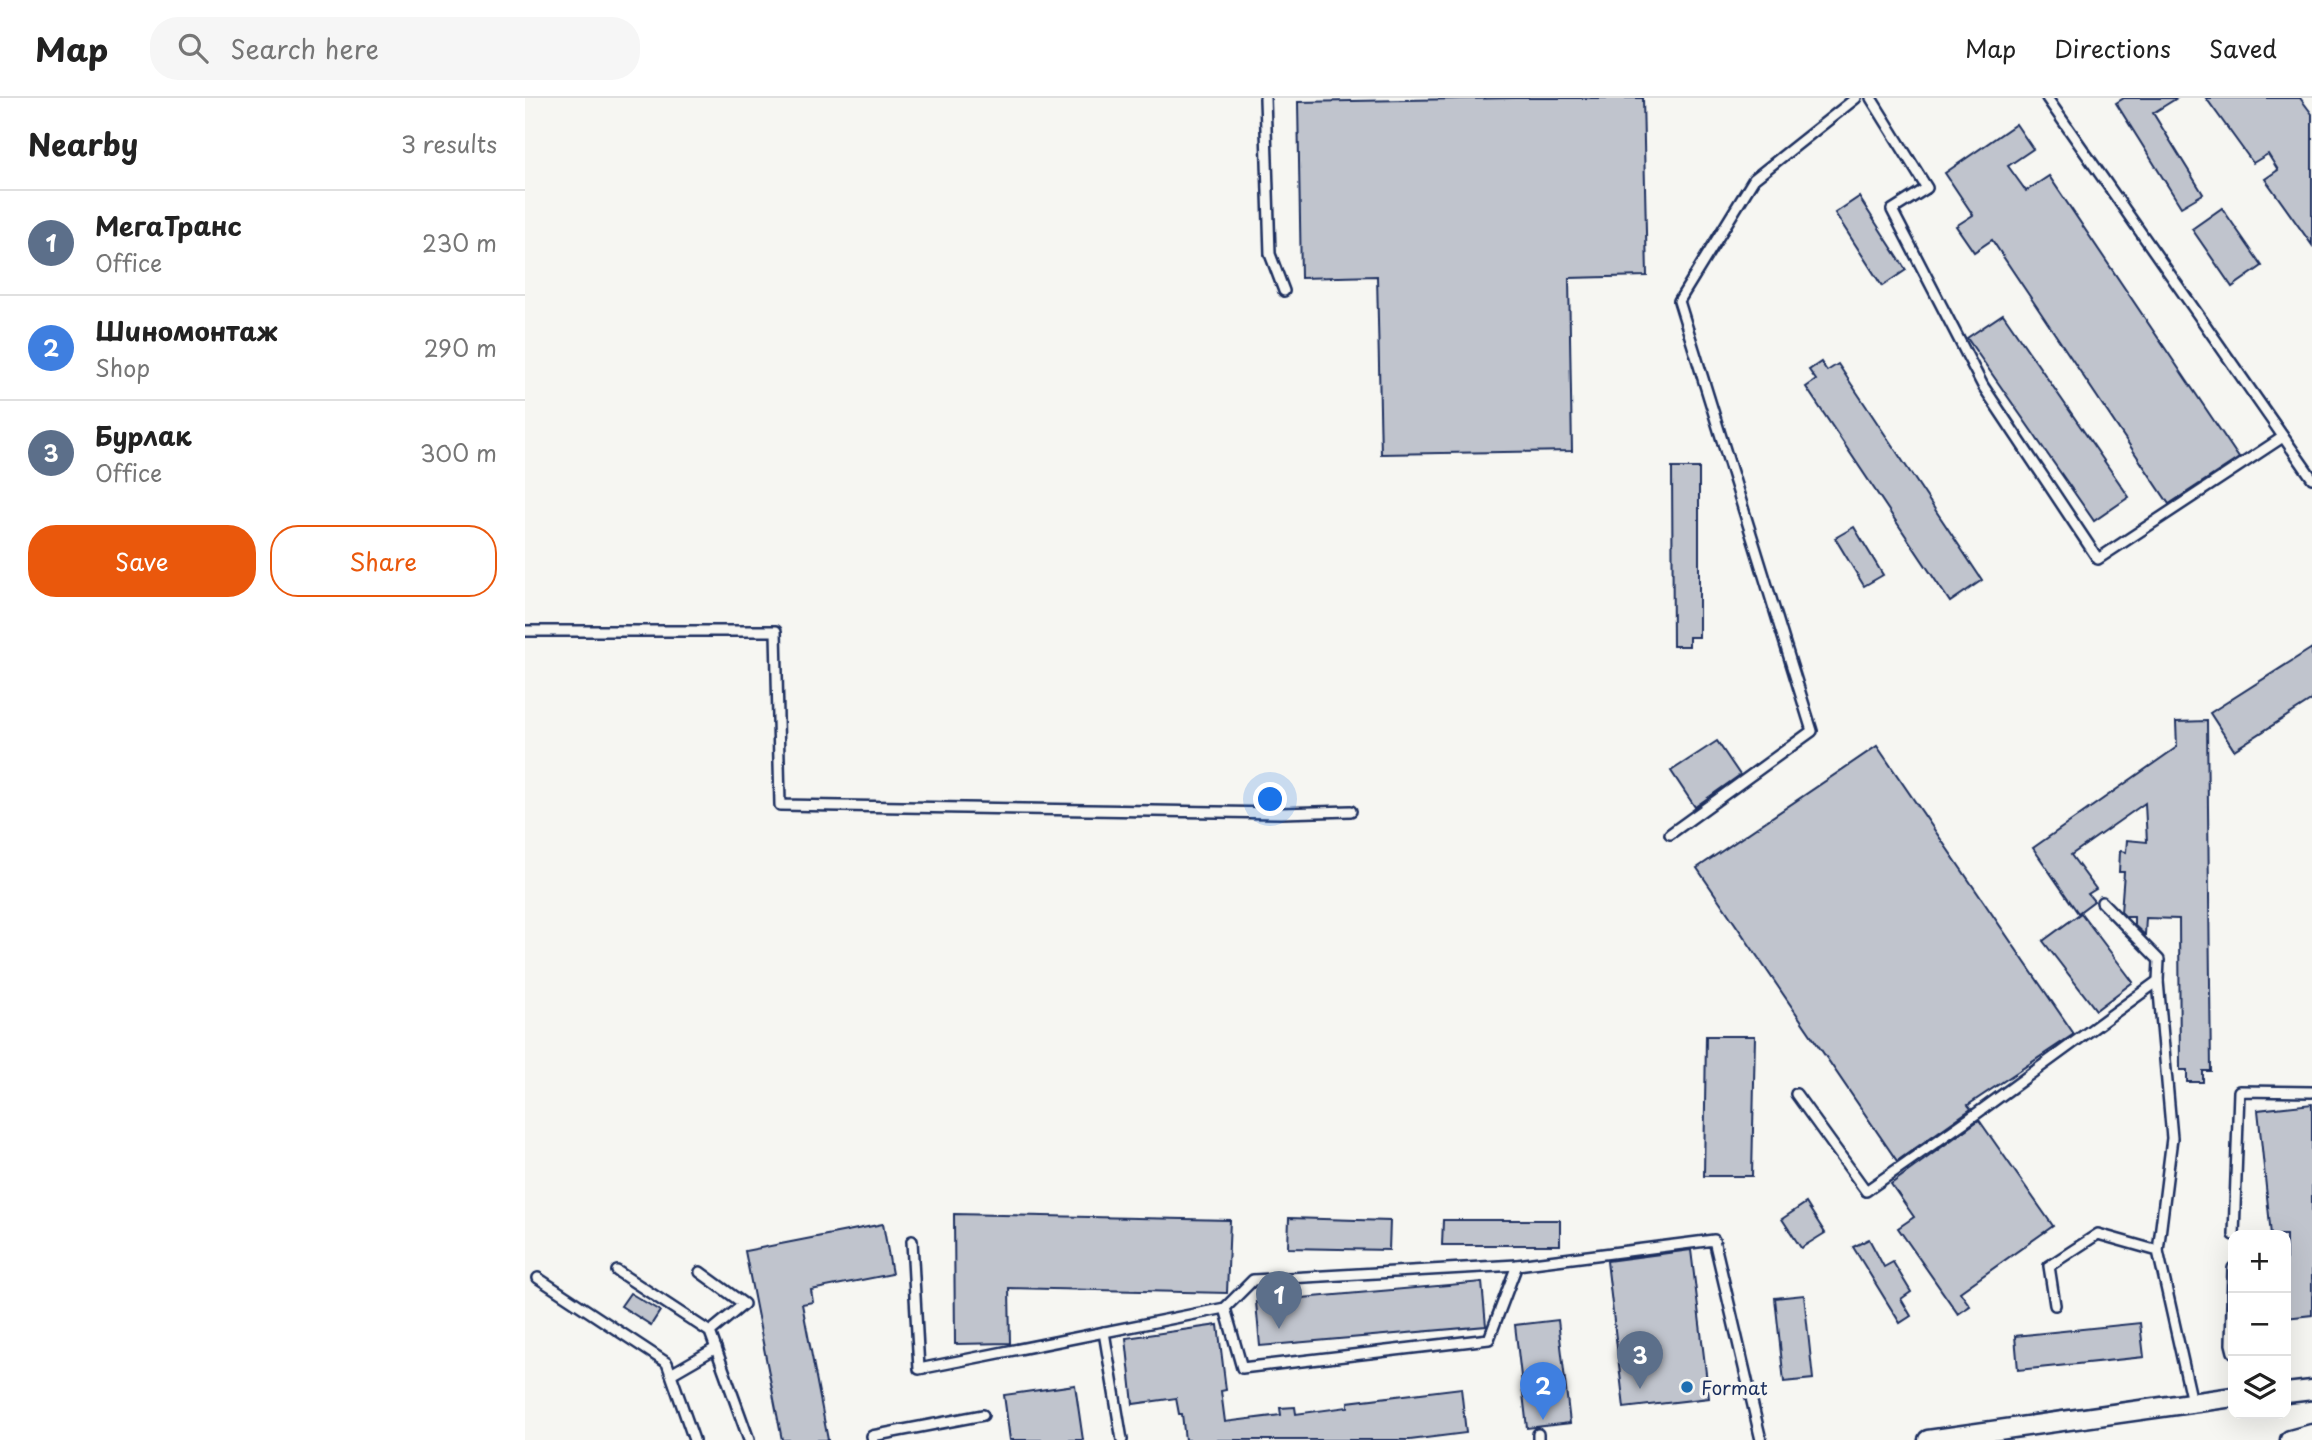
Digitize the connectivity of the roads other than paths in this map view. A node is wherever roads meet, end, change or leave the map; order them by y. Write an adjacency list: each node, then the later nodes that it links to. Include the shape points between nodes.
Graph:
1 (1265, 98): 5 (lane, via 1270,254)
2 (1856, 98): 10 (lane, via 1754,179 1679,301 1812,731)
3 (1871, 98): 6 (lane, via 1927,188 1892,210 1983,386 2098,559)
4 (2047, 98): 6 (lane)
5 (1285, 291)
6 (2283, 437): 7 (lane)
7 (2312, 478)
8 (525, 631): 9 (lane, via 776,631 780,804)
9 (1351, 811)
10 (1670, 834)
11 (2102, 902): 12 (lane, via 2159,960)
12 (2158, 981): 14 (lane, via 1866,1191); 17 (lane, via 2172,1138)
13 (2312, 1092): 15 (lane, via 2239,1091)
14 (1796, 1094)
15 (2234, 1230)
16 (912, 1241): 25 (lane, via 919,1369)
17 (2158, 1251): 22 (lane, via 2098,1234 2049,1266); 31 (lane)
18 (1517, 1265): 23 (lane, via 1253,1280); 23 (lane, via 1489,1339 1242,1368); 38 (lane, via 1714,1240)
19 (617, 1271): 24 (lane)
20 (700, 1272): 24 (lane, via 744,1304)
21 (538, 1279): 27 (lane, via 667,1363)
22 (2055, 1305)
23 (1225, 1308): 25 (lane)
24 (710, 1332): 26 (lane)
25 (1104, 1332): 37 (lane)
26 (716, 1348): 27 (lane); 35 (lane)
27 (671, 1374): 34 (lane)
28 (2312, 1390): 29 (street)
29 (2291, 1392)
30 (2228, 1398): 31 (street)
31 (2192, 1402): 39 (street)
32 (983, 1415): 36 (lane, via 873,1436)
33 (2312, 1434): 40 (street)
34 (694, 1440)
35 (749, 1440)
36 (873, 1440)
37 (1122, 1440)
38 (1761, 1440)
39 (1928, 1440)
40 (2290, 1440)

